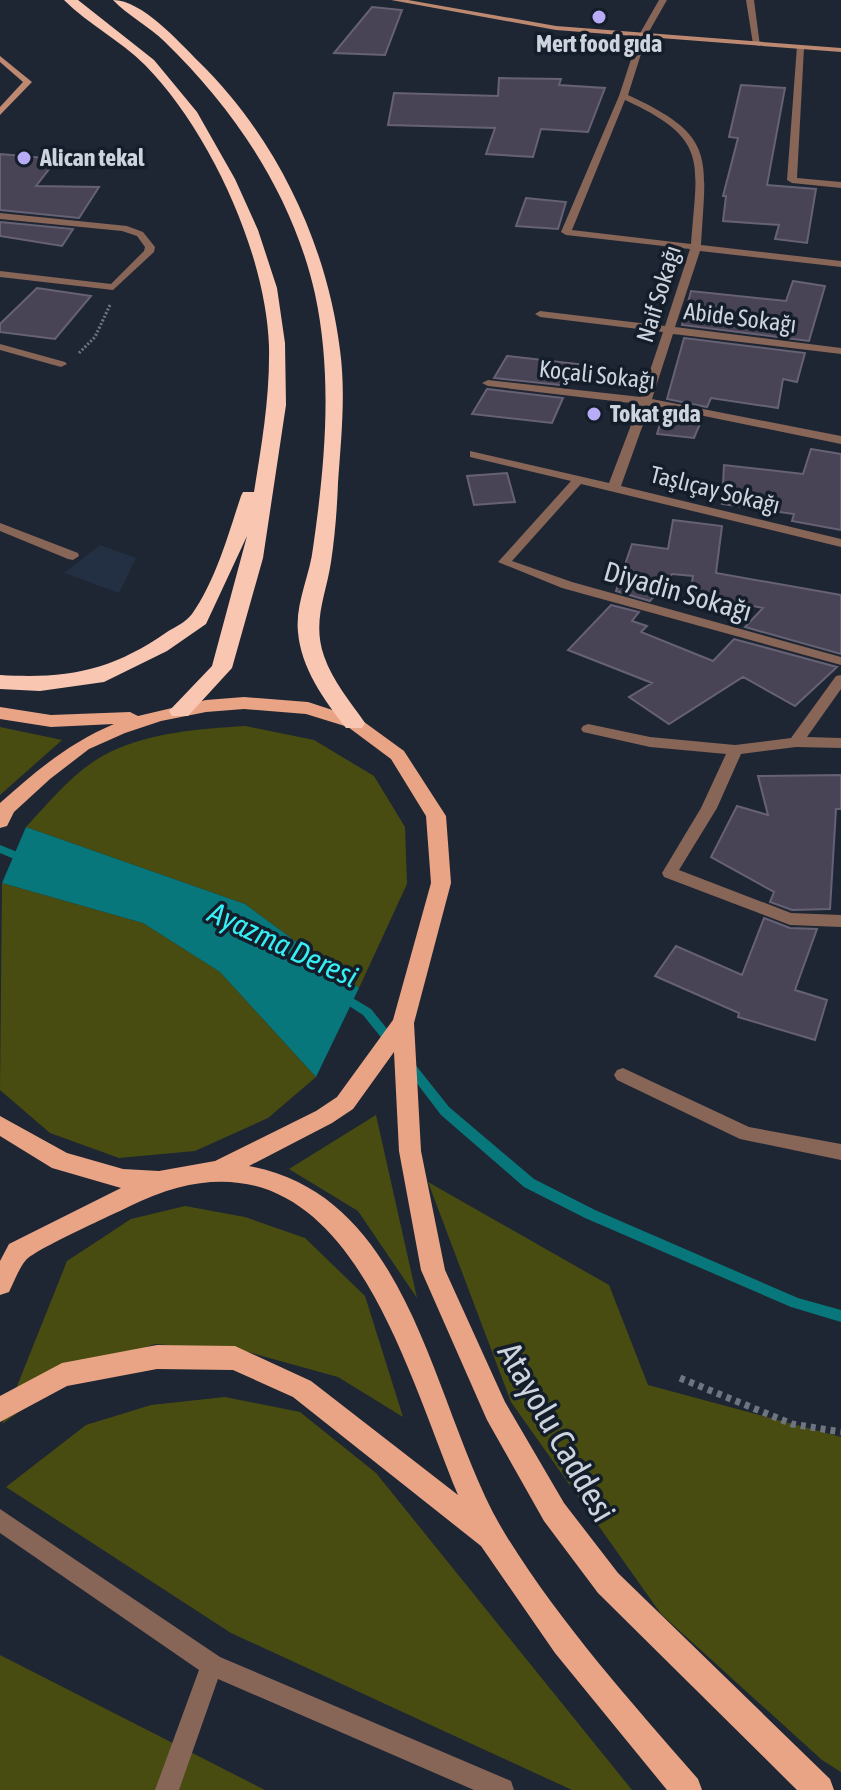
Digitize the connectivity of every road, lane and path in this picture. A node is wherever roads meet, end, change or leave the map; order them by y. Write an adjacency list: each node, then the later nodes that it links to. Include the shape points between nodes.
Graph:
1 (70, 0): 26 (highway, via 159,73 192,115 228,179 269,288 277,343)
2 (395, 0): 6 (street, via 556,28)
3 (663, 0): 6 (street)
4 (750, 0): 7 (street)
5 (121, 1): 40 (highway, via 184,49 233,107 278,179 322,291 334,408 321,561 307,631 318,667)
6 (643, 35): 7 (street); 11 (street)
7 (757, 44): 8 (street)
8 (800, 48): 9 (street); 13 (street, via 792,180)
9 (841, 50)
10 (0, 58): 12 (street, via 28,82)
11 (623, 96): 15 (street, Naif Sokağı, via 658,112 691,139 701,167); 15 (street, via 566,232)
12 (0, 112)
13 (841, 185)
14 (0, 216): 18 (street, via 140,234 149,242 149,252)
15 (696, 247): 16 (street); 20 (street, Naif Sokağı)
16 (841, 264)
17 (0, 274): 18 (street)
18 (113, 287): 23 (path, via 95,337)
19 (540, 314): 20 (street, Abide Sokağı)
20 (669, 330): 22 (street, Abide Sokağı); 25 (street, Naif Sokağı)
21 (0, 347): 23 (street)
22 (841, 351)
23 (61, 364)
24 (488, 383): 25 (street, Koçali Sokağı)
25 (646, 401): 27 (street, Koçali Sokağı); 30 (street, Naif Sokağı)
26 (277, 405): 36 (highway, via 233,550 199,620 104,675 40,684); 37 (highway, via 253,558 222,668)
27 (841, 440)
28 (474, 454): 29 (street, Taşlıçay Sokağı)
29 (579, 479): 30 (street, Taşlıçay Sokağı); 34 (street, Diyadin Sokağı, via 504,562 567,585)
30 (614, 487): 32 (street, Taşlıçay Sokağı)
31 (0, 527): 33 (street)
32 (841, 543)
33 (73, 556)
34 (841, 661)
35 (841, 679): 42 (street)
36 (0, 682)
37 (180, 711): 39 (main road); 40 (main road, via 244,703 308,708)
38 (0, 713): 39 (main road, via 51,721)
39 (158, 716): 45 (main road, via 83,745 43,775)
40 (354, 723): 47 (main road, via 398,755 436,816 441,883)
41 (588, 729): 44 (street, via 650,742)
42 (796, 742): 43 (street); 44 (street)
43 (841, 743)
44 (735, 750): 46 (street, via 709,808 670,873 790,919)
45 (4, 815)
46 (841, 921)
47 (403, 1023): 51 (main road, via 345,1103); 63 (main road, Atayolu Caddesi, via 410,1151 433,1270 496,1411 554,1512 608,1583)
48 (623, 1075): 50 (street, via 746,1134)
49 (0, 1125): 52 (main road, via 60,1161 123,1179)
50 (841, 1152)
51 (219, 1170): 52 (main road); 58 (main road, via 286,1186 331,1216 380,1276)
52 (159, 1181): 53 (main road, via 18,1251)
53 (0, 1284)
54 (680, 1378): 56 (path, via 792,1424)
55 (0, 1410): 58 (main road, via 62,1375 157,1357 235,1358 302,1389)
56 (841, 1432)
57 (0, 1520): 59 (street)
58 (491, 1539): 62 (main road, via 570,1653)
59 (212, 1665): 60 (street); 61 (street)
60 (167, 1790)
61 (502, 1790)
62 (687, 1790)
63 (819, 1790)

